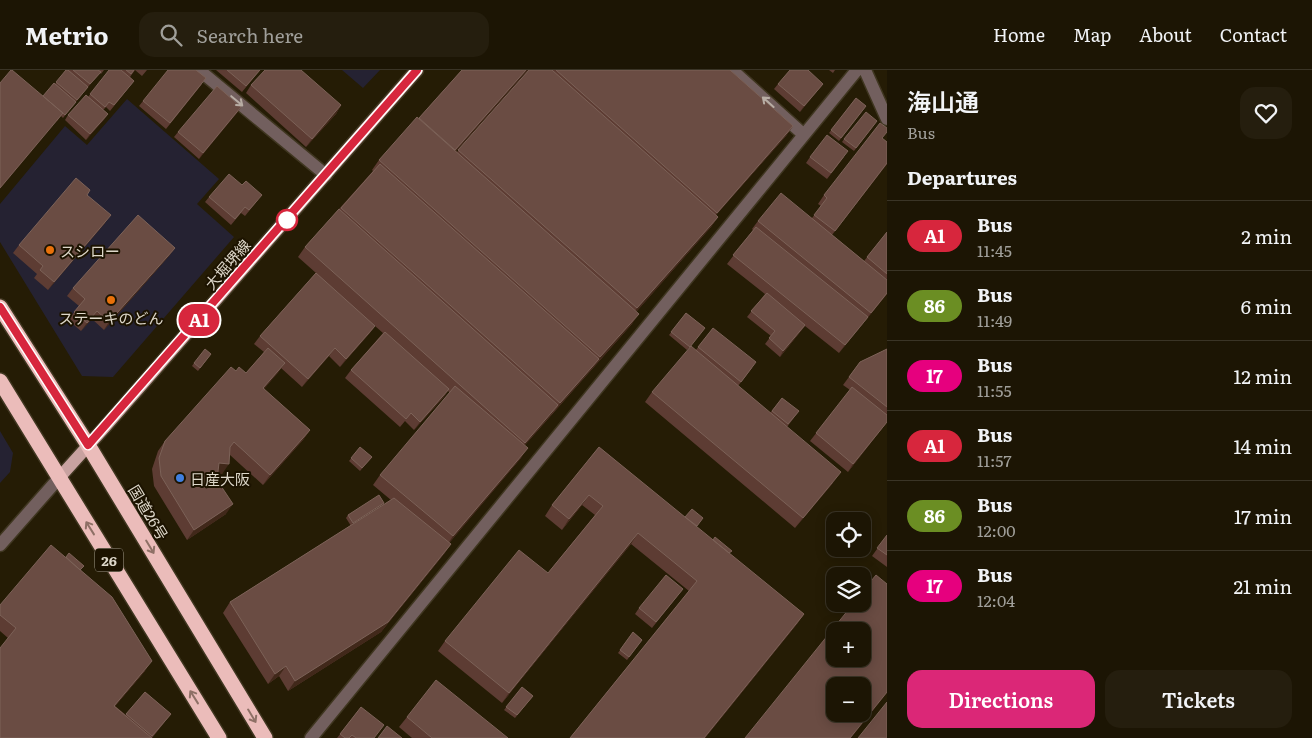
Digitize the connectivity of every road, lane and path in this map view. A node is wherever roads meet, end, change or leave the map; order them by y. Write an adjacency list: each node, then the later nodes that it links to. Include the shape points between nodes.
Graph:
1 (200, 70): 8 (street, one-way to 8)
2 (417, 70): 8 (main road, 大堀堺線)
3 (732, 70): 7 (street, one-way to 3)
4 (857, 70): 7 (street)
5 (865, 70): 6 (street)
6 (887, 119)
7 (804, 135): 16 (street)
8 (326, 175): 11 (main road, 大堀堺線)
9 (0, 307): 11 (highway, 国道26号)
10 (0, 381): 12 (highway, 26)
11 (88, 445): 12 (main road, 大堀堺線); 15 (highway, 国道26号, one-way to 15)
12 (59, 478): 13 (street); 14 (highway, 26, one-way to 12)
13 (0, 545)
14 (219, 738)
15 (265, 738)
16 (311, 738)

